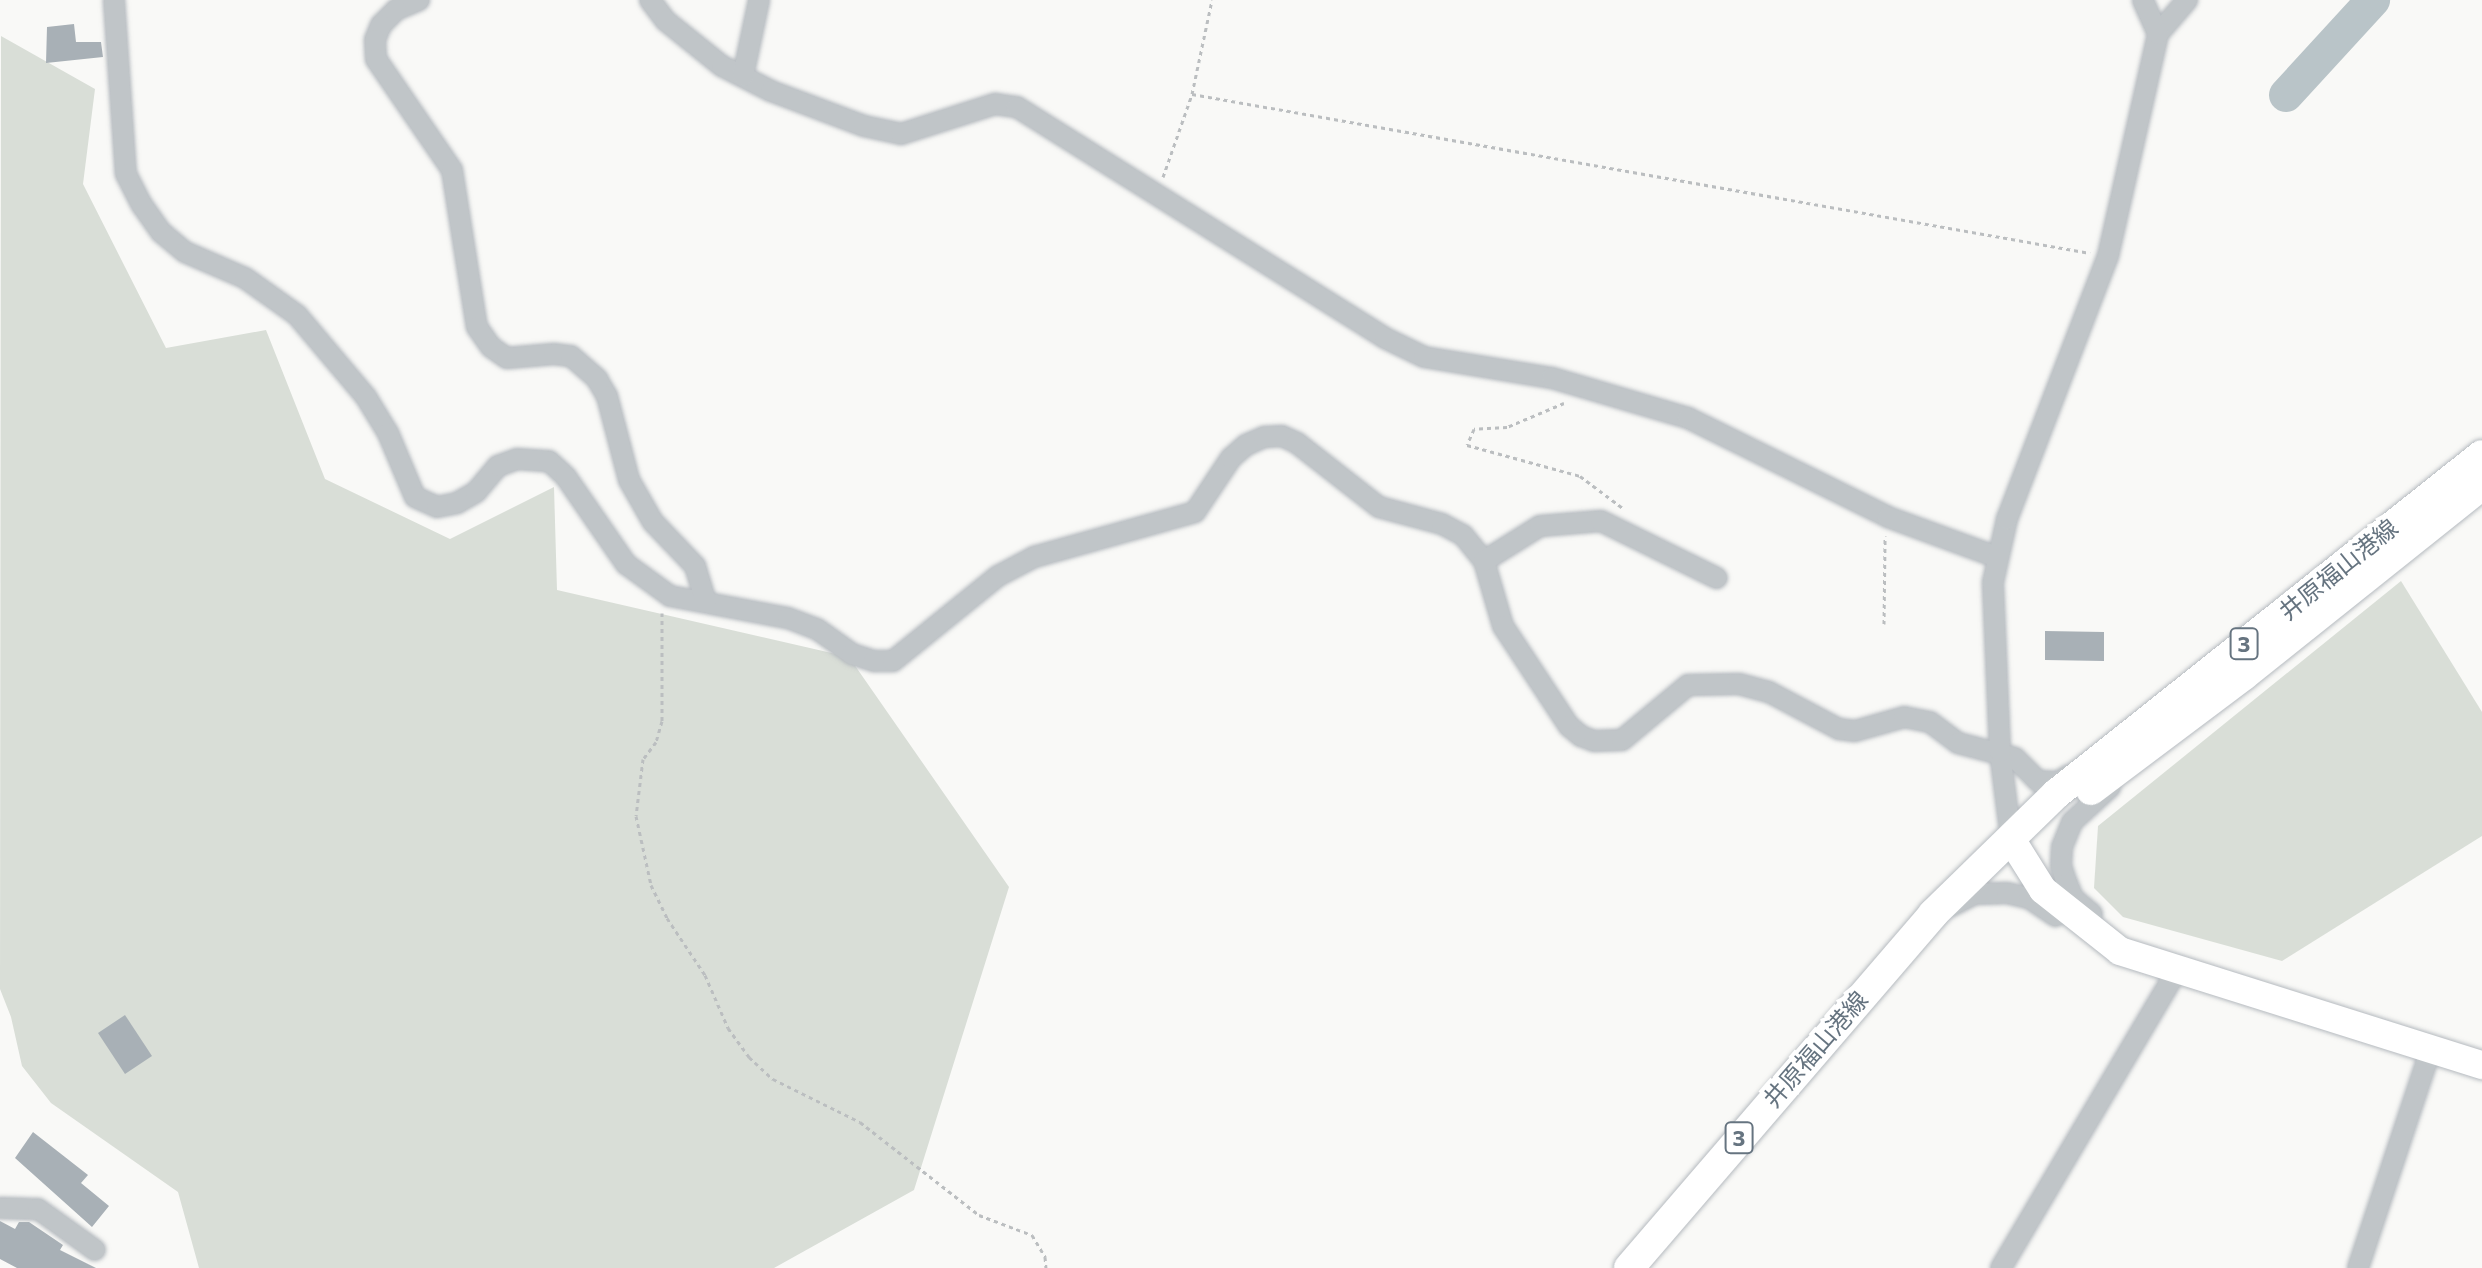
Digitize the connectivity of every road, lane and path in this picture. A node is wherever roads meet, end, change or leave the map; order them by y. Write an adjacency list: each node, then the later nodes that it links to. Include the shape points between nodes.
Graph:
1 (114, 0): 21 (street, via 126,174 161,232 185,252 245,278 297,315 366,397 415,497 437,507 457,503 476,492 498,466 517,459 549,461 566,477 626,564)
2 (419, 0): 22 (street, via 396,10 381,25 376,59 452,170 477,327 507,358 571,356 597,379 607,396 629,480 653,522 695,566)
3 (650, 0): 9 (street, via 666,21 722,66)
4 (759, 0): 9 (street)
5 (1212, 0): 10 (path)
6 (2143, 0): 8 (street)
7 (2187, 0): 8 (street)
8 (2158, 34): 12 (street)
9 (743, 76): 11 (street, via 864,126 901,134 995,104 1017,107)
10 (1192, 94): 11 (path); 12 (path)
11 (1157, 195): 13 (street, via 1424,357)
12 (2108, 256): 18 (street)
13 (1578, 384): 16 (path, via 1569,401 1507,427 1474,429 1467,445 1580,476); 17 (street, via 1688,418)
14 (2482, 455): 25 (main road, 井原福山港線 / 3)
15 (2482, 485): 24 (main road, 井原福山港線 / 3)
16 (1630, 513)
17 (1888, 517): 18 (street); 23 (path)
18 (1997, 557): 26 (street, via 1993,582)
19 (1484, 561): 20 (street, via 1540,526 1601,521); 22 (street, via 1463,535 1379,507 1297,443 1273,436 1246,445 1231,458 1195,512 1034,557 998,576 893,661 852,654 817,629 788,618); 26 (street, via 1503,626 1569,726 1594,741 1622,740 1688,685 1739,684 1769,692 1839,729 1855,731 1904,717 1930,722 1958,743)
20 (1717, 578)
21 (670, 596): 22 (street); 35 (path, via 661,618 662,721 656,742 643,759 636,816 651,885 705,975 728,1028 773,1079 860,1122 979,1215 1032,1235)
22 (706, 601)
23 (1884, 624)
24 (2149, 749): 27 (main road, 井原福山港線 / 3); 29 (street, via 2140,765 2072,822 2062,847 2061,866 2073,898 2107,927)
25 (2112, 750): 26 (street, via 2050,783 2038,781 2015,758); 27 (main road, 井原福山港線 / 3, via 2056,794)
26 (2000, 752): 27 (street)
27 (2011, 839): 28 (main road, 井原福山港線 / 3); 29 (street, via 2043,890)
28 (1933, 914): 29 (street, via 1975,894 2007,893 2037,902 2099,949); 36 (main road, 井原福山港線 / 3)
29 (2120, 951): 30 (street)
30 (2177, 970): 31 (street); 37 (street)
31 (2431, 1049): 32 (street); 38 (street)
32 (2482, 1065)
33 (0, 1208): 34 (street, via 38,1209)
34 (95, 1250)
35 (1046, 1268)
36 (1629, 1268)
37 (2001, 1268)
38 (2358, 1268)

